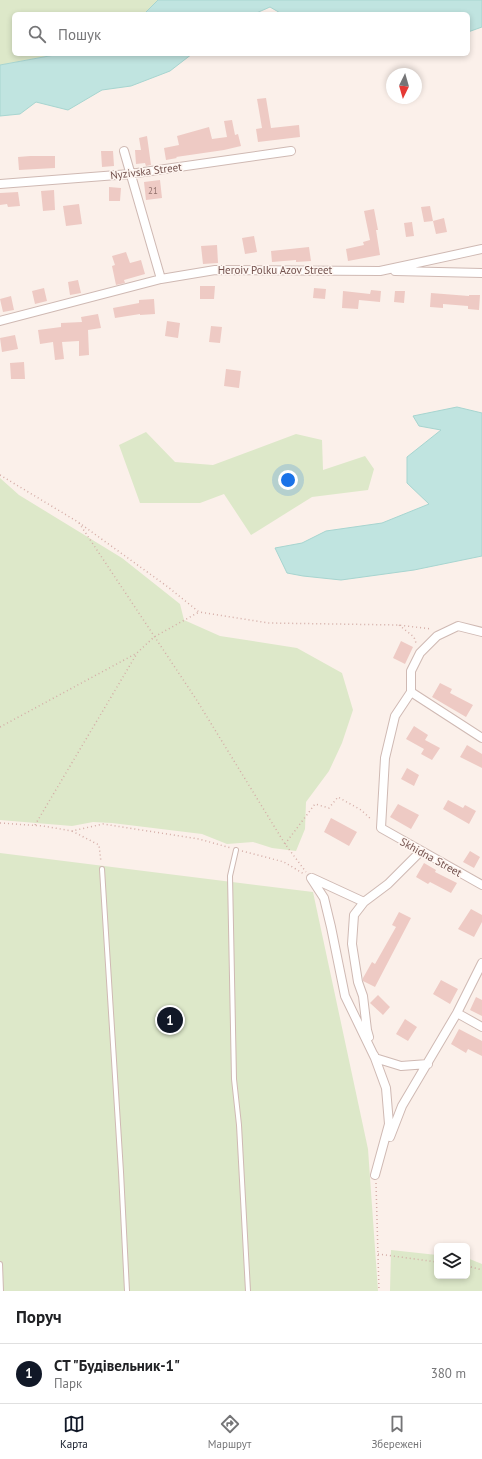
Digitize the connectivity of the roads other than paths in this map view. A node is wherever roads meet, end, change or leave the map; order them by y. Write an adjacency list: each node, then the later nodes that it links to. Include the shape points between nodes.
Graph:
1 (124, 151): 3 (street)
2 (291, 151): 3 (street, Nyzivska Street)
3 (130, 174): 4 (street, Nyzivska Street); 8 (street)
4 (0, 184)
5 (482, 249): 6 (street, Heroiv Polku Azov Street)
6 (380, 271): 7 (street); 8 (street, Heroiv Polku Azov Street, via 215,270)
7 (482, 273)
8 (161, 279): 9 (street, Heroiv Polku Azov Street)
9 (0, 321)
10 (482, 632): 11 (street, via 458,626 437,636 420,653 411,671)
11 (411, 692): 12 (street); 14 (street, Skhidna Street, via 395,716 385,758 381,828)
12 (482, 738)
13 (236, 850): 26 (lane, via 230,876 234,1080 239,1125)
14 (421, 851): 16 (street, Skhidna Street); 17 (street, via 388,884)
15 (102, 869): 25 (lane)
16 (482, 885)
17 (364, 902): 21 (street, via 354,915 352,944 367,1030); 21 (street, via 311,878 324,898 345,996)
18 (482, 963): 19 (street)
19 (457, 1013): 20 (street); 22 (street)
20 (482, 1027)
21 (375, 1058): 22 (street, via 401,1066); 22 (street, via 386,1088 389,1124 375,1175 402,1106)
22 (428, 1064)
23 (0, 1264): 24 (lane)
24 (1, 1291)
25 (127, 1291)
26 (248, 1291)

